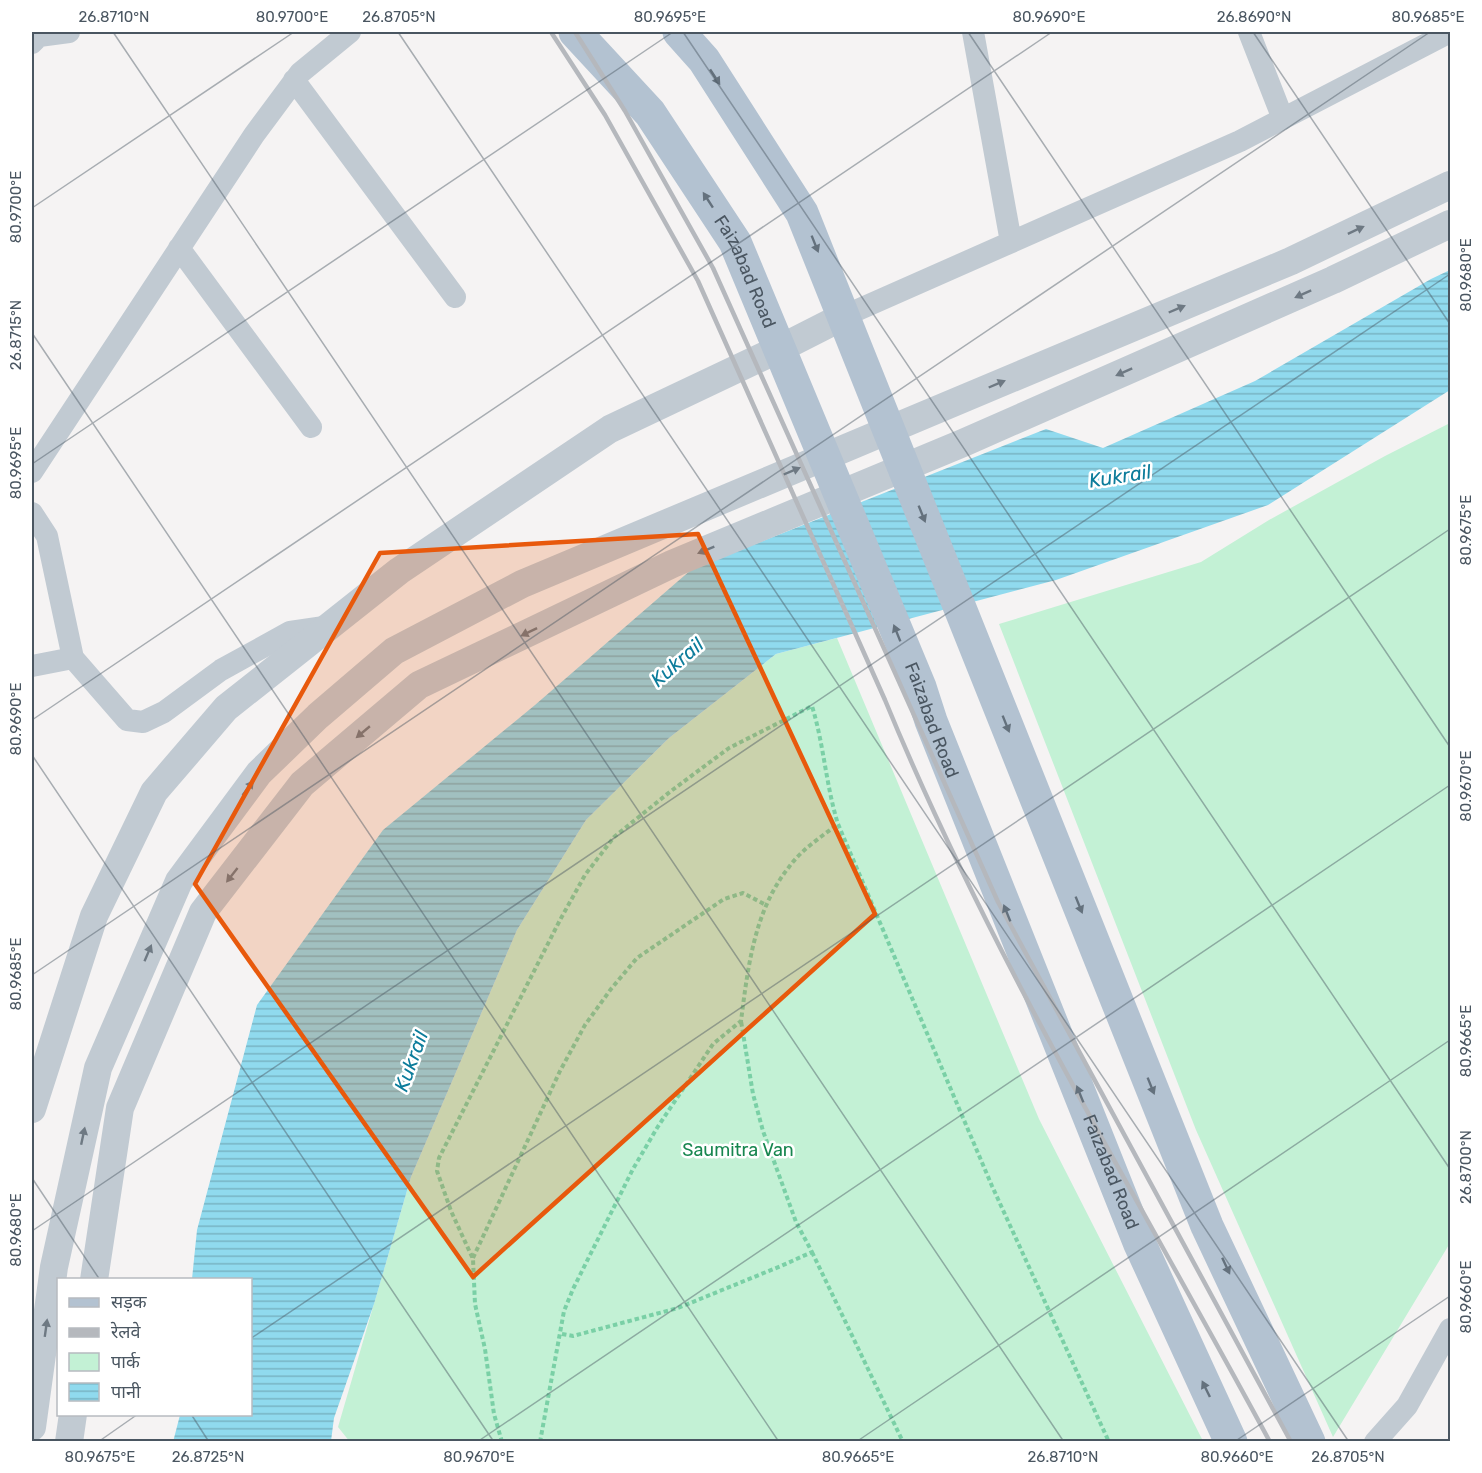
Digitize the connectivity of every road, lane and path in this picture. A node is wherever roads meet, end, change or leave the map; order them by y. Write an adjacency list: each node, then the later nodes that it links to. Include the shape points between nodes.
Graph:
1 (69, 32): 8 (street, via 39,36)
2 (350, 32): 9 (street)
3 (575, 32): 17 (main road, Faizabad Road, one-way to 3, via 735,242 650,113)
4 (679, 32): 16 (main road, one-way to 16, via 704,60 802,213)
5 (973, 32): 13 (street)
6 (1249, 32): 10 (street)
7 (1450, 32): 10 (street)
8 (32, 43)
9 (294, 80): 14 (street); 15 (street)
10 (1282, 119): 13 (street)
11 (1450, 185): 34 (street, one-way to 11, via 54,1267 98,1068 179,881 259,773 318,716 394,651 522,584 1291,261)
12 (1450, 224): 30 (street, one-way to 30, via 1333,280 963,443 672,564 419,685 302,784 203,912 120,1108)
13 (1011, 242): 16 (street)
14 (179, 248): 18 (street); 19 (street)
15 (455, 297)
16 (844, 316): 17 (street); 41 (main road, one-way to 41, via 1208,1226)
17 (781, 348): 21 (street, via 610,429 399,572); 40 (main road, Faizabad Road, one-way to 17, via 1139,1242 920,687)
18 (311, 427)
19 (32, 472)
20 (32, 513): 22 (street, via 47,536)
21 (331, 626): 22 (street, via 290,632 221,670 164,712 143,722 127,720); 27 (street, via 226,708 154,792 94,916)
22 (73, 658): 23 (street)
23 (32, 666)
24 (838, 824): 25 (path, via 789,867); 29 (path, via 812,706 729,748 614,837 585,875 560,920 439,1158 437,1171); 39 (path, via 992,1186)
25 (766, 905): 26 (path, via 753,941); 29 (path, via 743,893 724,899 637,958 611,989 585,1025 560,1071)
26 (741, 1021): 28 (path, via 763,1131 796,1222); 32 (path, via 713,1044 657,1128 573,1288 564,1311)
27 (32, 1108)
28 (812, 1252): 32 (path, via 678,1308 573,1336); 38 (path)
29 (473, 1259): 36 (path, via 476,1304)
30 (94, 1278)
31 (1450, 1329): 42 (street, via 1407,1406)
32 (562, 1334): 37 (path)
33 (73, 1416): 35 (street)
34 (32, 1427)
35 (69, 1442)
36 (502, 1442)
37 (540, 1442)
38 (903, 1442)
39 (1109, 1442)
40 (1231, 1442)
41 (1309, 1442)
42 (1374, 1442)

